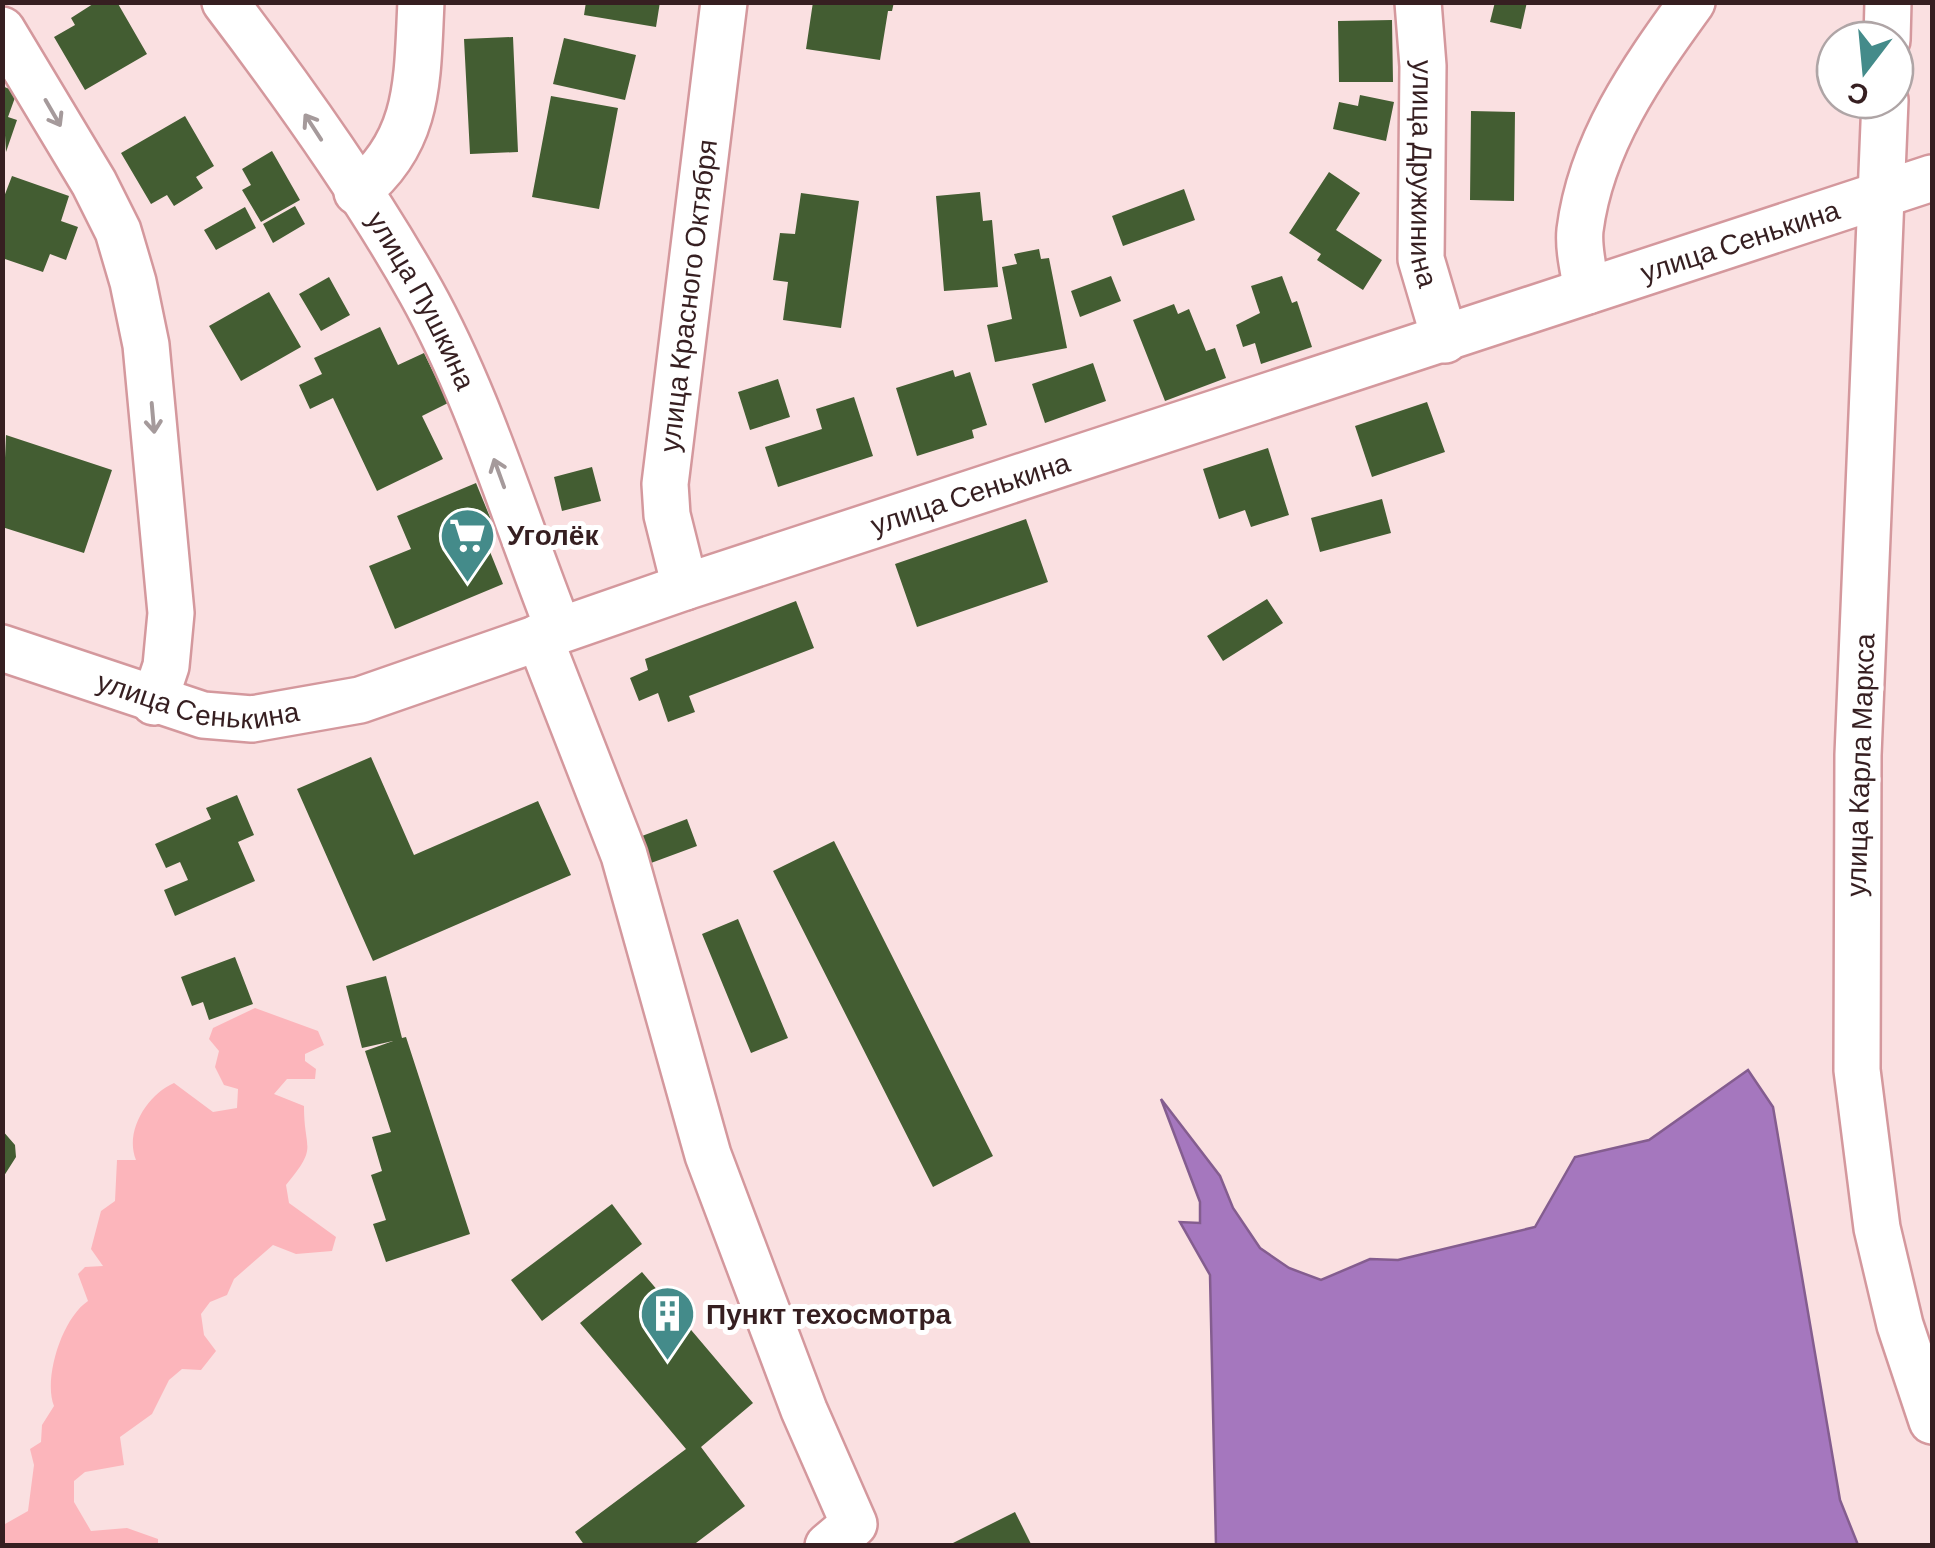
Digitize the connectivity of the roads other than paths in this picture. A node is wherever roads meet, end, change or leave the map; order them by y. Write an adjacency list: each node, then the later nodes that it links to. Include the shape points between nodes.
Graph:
1 (226, 2): 9 (street, улица Пушкина, one-way to 1)
2 (421, 2): 9 (street, via 416,92 407,123 395,154)
3 (724, 2): 13 (street, улица Красного Октября, via 665,484)
4 (1418, 2): 12 (street, улица Дружинина, via 1421,259)
5 (1692, 2): 11 (street, via 1642,71 1603,145 1580,233)
6 (2, 30): 16 (street, one-way to 16, via 94,183 134,282 172,614)
7 (1884, 120): 10 (street, улица Карла Маркса)
8 (1932, 178): 10 (street, улица Сенькина)
9 (357, 192): 14 (street, улица Пушкина, one-way to 9, via 467,387 421,292)
10 (1882, 193): 11 (street, улица Сенькина); 17 (street, улица Карла Маркса, via 1858,756 1857,1070 1877,1228)
11 (1587, 292): 12 (street, улица Сенькина)
12 (1446, 340): 13 (street, улица Сенькина)
13 (686, 587): 14 (street, улица Сенькина)
14 (549, 634): 16 (street, улица Сенькина, via 304,714 252,720); 18 (street, улица Пушкина, via 624,854 708,1156 854,1524)
15 (2, 648): 16 (street, улица Сенькина)
16 (154, 702)
17 (1932, 1420)
18 (828, 1546)

